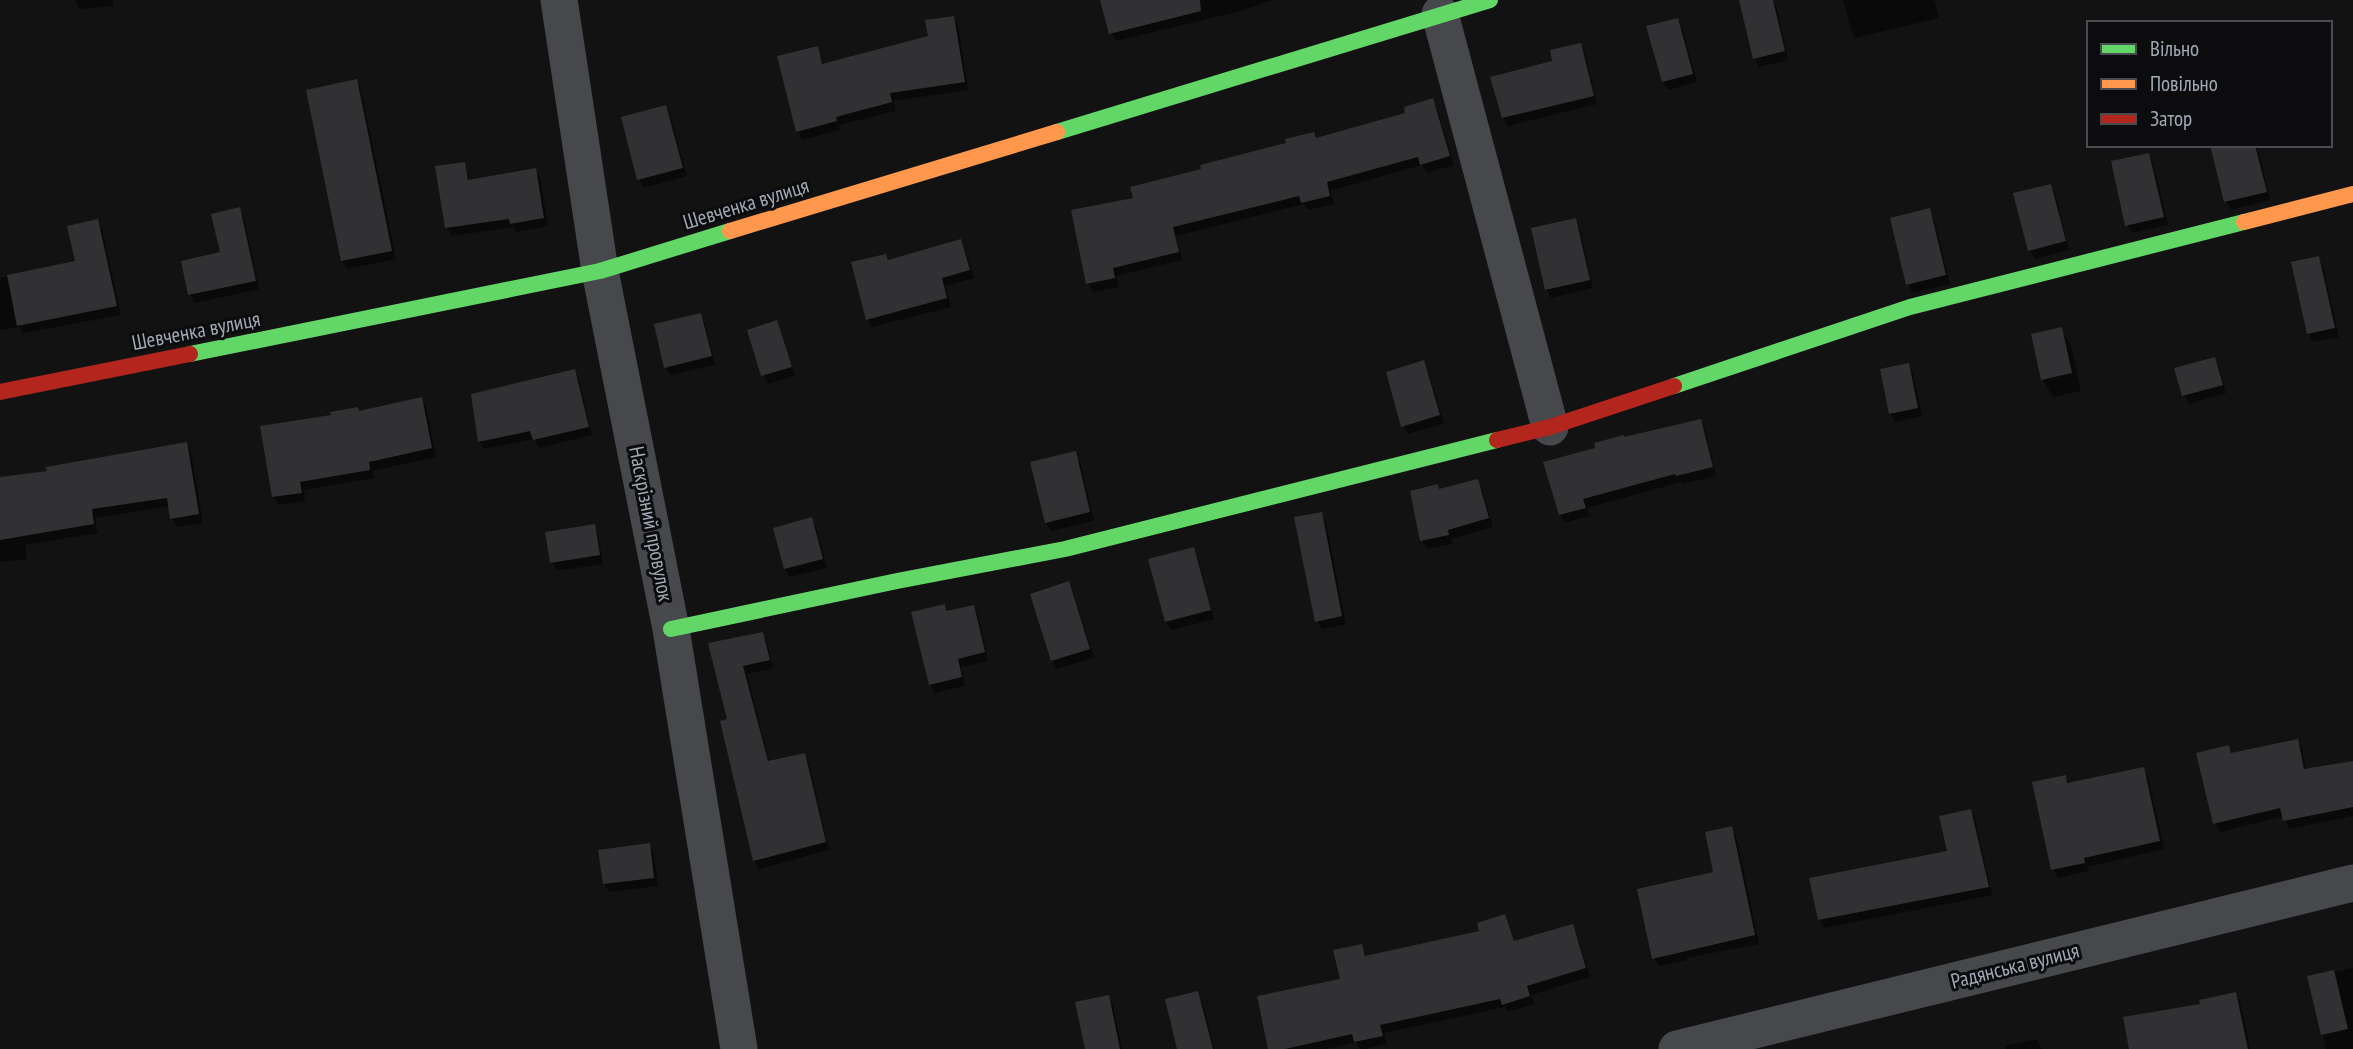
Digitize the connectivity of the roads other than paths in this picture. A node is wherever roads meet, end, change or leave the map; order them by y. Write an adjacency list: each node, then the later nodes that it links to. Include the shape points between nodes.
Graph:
1 (559, 0): 5 (street, Наскрізний провулок)
2 (1490, 0): 3 (street, Шевченка вулиця)
3 (1440, 14): 5 (street, Шевченка вулиця); 7 (street)
4 (2353, 194): 7 (street, via 1910,307)
5 (600, 271): 6 (street, Шевченка вулиця); 8 (street, Наскрізний провулок)
6 (0, 392)
7 (1550, 427): 8 (street, via 1065,548)
8 (671, 629): 10 (street, Наскрізний провулок)
9 (2353, 883): 11 (street, Радянська вулиця)
10 (738, 1049)
11 (1676, 1049)

